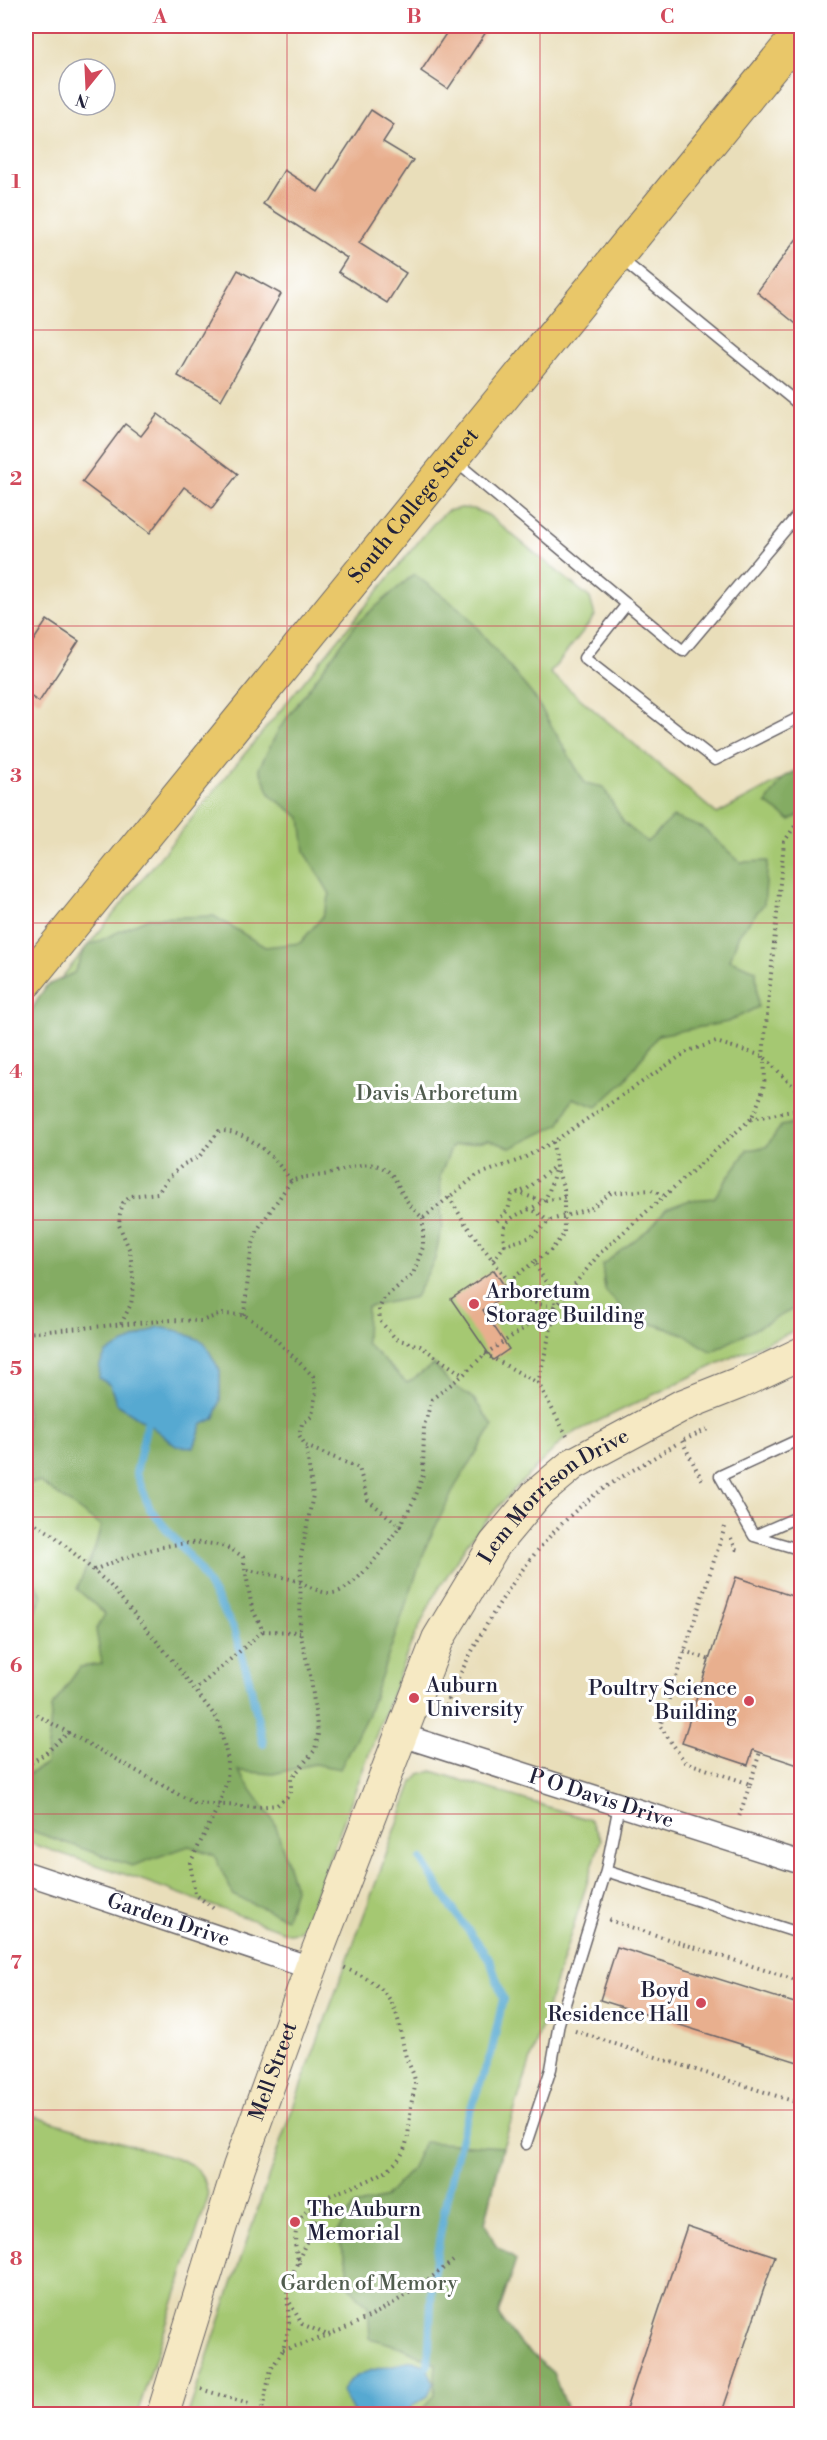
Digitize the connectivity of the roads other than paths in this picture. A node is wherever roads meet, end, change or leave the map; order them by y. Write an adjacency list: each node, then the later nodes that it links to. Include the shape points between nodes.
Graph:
1 (801, 30): 2 (main road, South College Street)
2 (617, 255): 3 (lane); 4 (main road, South College Street)
3 (801, 407)
4 (452, 459): 6 (lane); 8 (main road, South College Street)
5 (800, 514): 6 (lane, via 683,651)
6 (627, 604): 7 (lane, via 584,658 715,760)
7 (801, 716)
8 (26, 982)
9 (801, 1353): 14 (street, Lem Morrison Drive, via 617,1439 573,1464 536,1495 495,1544 438,1639)
10 (801, 1438): 12 (lane, via 720,1476)
11 (801, 1515): 12 (lane)
12 (754, 1536): 13 (lane)
13 (801, 1550)
14 (401, 1735): 15 (street, P O Davis Drive); 20 (street, Mell Street)
15 (619, 1805): 16 (street, P O Davis Drive); 17 (lane)
16 (801, 1863)
17 (606, 1871): 19 (lane); 21 (lane)
18 (26, 1873): 20 (street, Garden Drive)
19 (801, 1934)
20 (311, 1968): 22 (street, Mell Street, via 239,2167)
21 (526, 2144)
22 (163, 2415)

